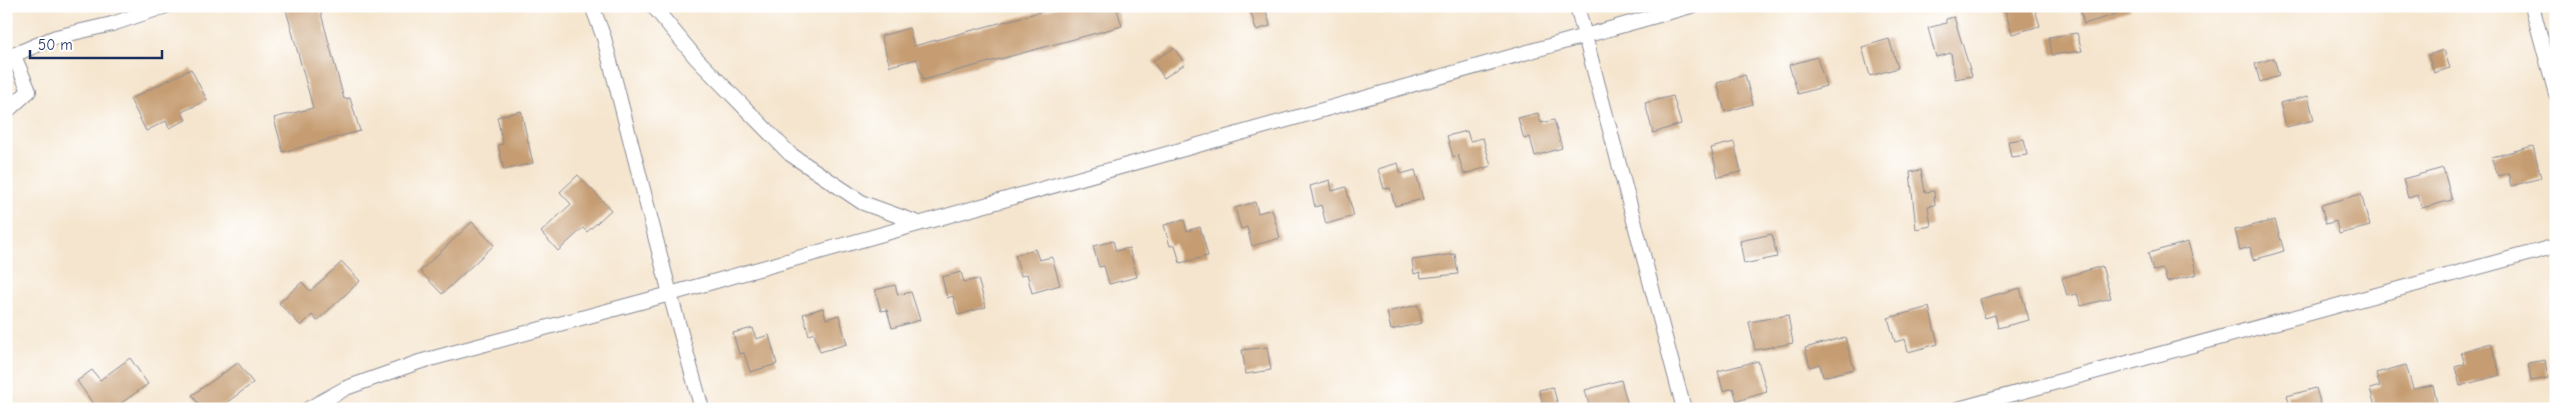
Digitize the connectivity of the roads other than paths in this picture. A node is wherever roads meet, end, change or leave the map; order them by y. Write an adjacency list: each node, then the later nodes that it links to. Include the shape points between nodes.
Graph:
1 (166, 6): 8 (street, via 112,24 56,37)
2 (592, 6): 13 (street, via 604,38)
3 (653, 6): 11 (street, via 696,58 790,154 863,203)
4 (1577, 6): 7 (street)
5 (1691, 6): 7 (street)
6 (2532, 6): 9 (street)
7 (1586, 34): 11 (street); 16 (street)
8 (10, 57): 10 (street, via 29,91)
9 (2556, 94)
10 (6, 112)
11 (918, 223): 13 (street)
12 (2556, 246): 17 (street)
13 (670, 294): 14 (street, via 420,362 346,388); 15 (street)
14 (308, 409)
15 (702, 409)
16 (1684, 409)
17 (1958, 409)

